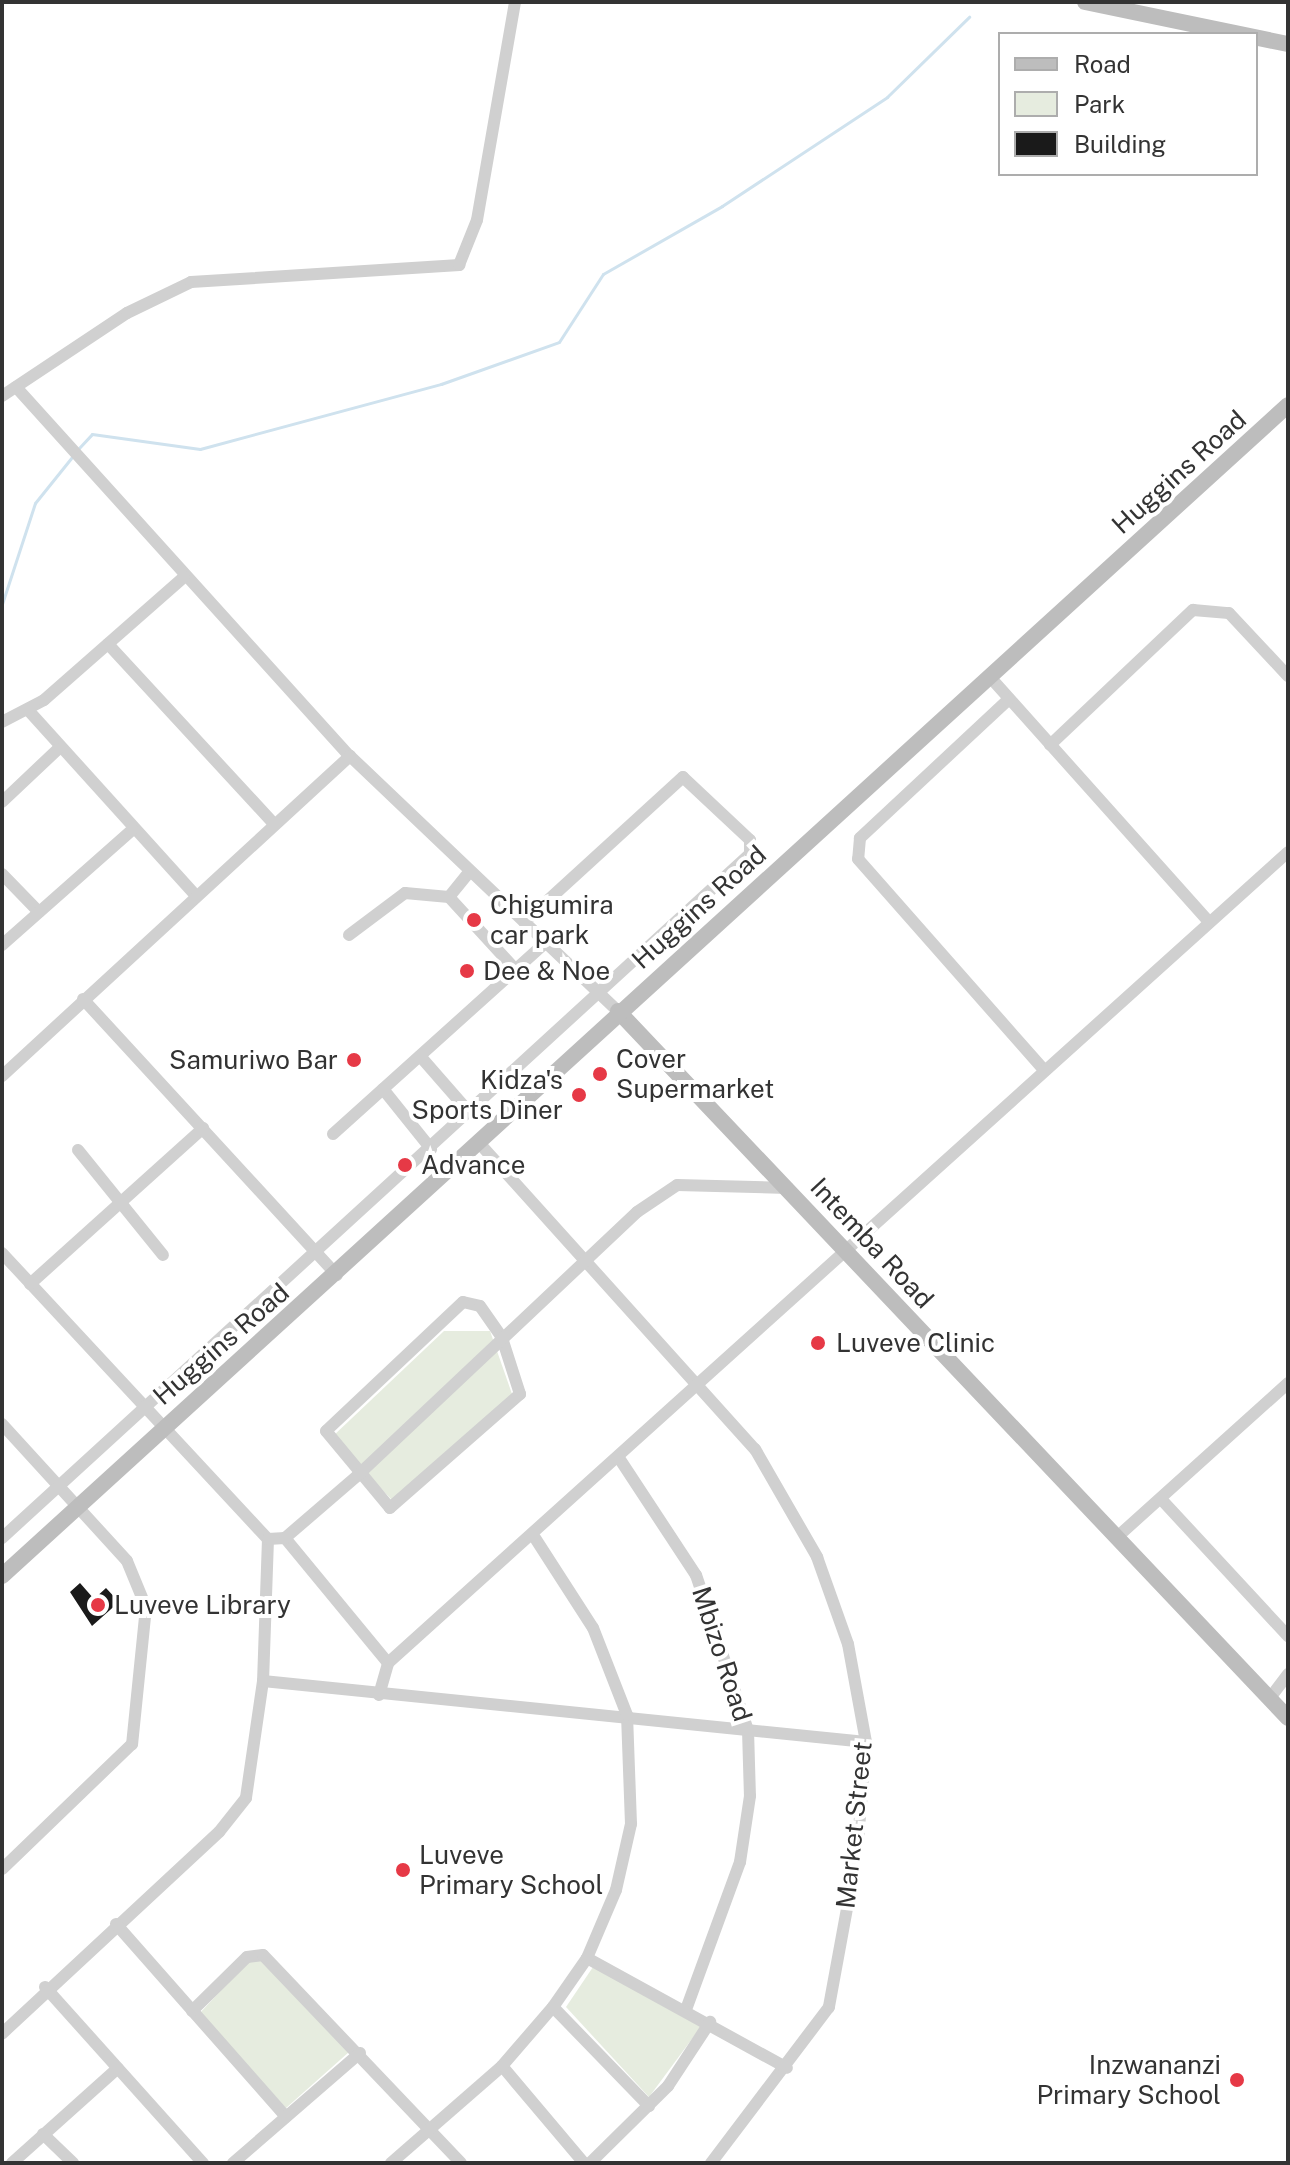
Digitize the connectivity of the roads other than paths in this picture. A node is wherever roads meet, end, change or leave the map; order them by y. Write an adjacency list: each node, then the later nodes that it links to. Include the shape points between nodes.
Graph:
1 (515, 2): 6 (street, via 477,220 459,265 191,282 127,313)
2 (1085, 2): 3 (street)
3 (1230, 32)
4 (1258, 38): 5 (street)
5 (1288, 44)
6 (16, 387): 7 (street); 9 (street)
7 (2, 396)
8 (1288, 405): 12 (street, Huggins Road)
9 (184, 577): 10 (street); 18 (street)
10 (108, 644): 14 (street); 20 (street)
11 (1288, 676): 16 (street, via 1229,613 1193,610)
12 (990, 677): 13 (street); 36 (street, Huggins Road)
13 (1009, 699): 16 (street); 38 (street, via 860,838 858,859)
14 (29, 711): 15 (street); 17 (street)
15 (2, 722)
16 (1050, 745): 28 (street)
17 (58, 749): 19 (street); 21 (street)
18 (350, 756): 20 (street); 23 (street)
19 (2, 802)
20 (272, 822): 25 (street)
21 (132, 830): 25 (street); 27 (street)
22 (1288, 852): 28 (street)
23 (469, 872): 26 (street); 29 (street)
24 (2, 874): 27 (street)
25 (195, 895): 35 (street)
26 (449, 897): 30 (street, via 405,893); 33 (street)
27 (39, 912): 32 (street)
28 (1207, 920): 38 (street)
29 (524, 922): 31 (street); 34 (street, via 683,777 695,781 750,840 751,851)
30 (349, 935)
31 (545, 943): 33 (street); 34 (street)
32 (2, 945)
33 (515, 969): 37 (street)
34 (599, 991): 36 (street); 41 (street)
35 (83, 999): 39 (street); 42 (street)
36 (618, 1011): 44 (street, Huggins Road); 47 (street, Intemba Road)
37 (420, 1056): 40 (street); 41 (street)
38 (1044, 1070): 49 (street)
39 (2, 1076)
40 (383, 1089): 43 (street); 45 (street)
41 (469, 1112): 45 (street)
42 (203, 1128): 48 (street); 51 (street)
43 (333, 1134)
44 (480, 1144): 53 (street, Market Street); 54 (street, Huggins Road)
45 (431, 1149): 51 (street)
46 (78, 1150): 48 (street)
47 (788, 1188): 49 (street, Intemba Road); 53 (street, via 677,1185)
48 (120, 1203): 52 (street); 55 (street)
49 (848, 1251): 58 (street); 70 (street, Intemba Road)
50 (2, 1253): 55 (street)
51 (318, 1254): 54 (street); 59 (street)
52 (163, 1255)
53 (586, 1260): 56 (street); 58 (street, Market Street)
54 (337, 1275): 61 (street, Huggins Road)
55 (30, 1284): 59 (street)
56 (502, 1338): 63 (street); 63 (street, via 518,1380 516,1400 394,1509); 63 (street, via 480,1306 463,1302 326,1431)
57 (1288, 1383): 65 (street)
58 (698, 1384): 62 (street); 82 (street, Market Street, via 755,1449 817,1557 848,1644)
59 (143, 1409): 61 (street); 64 (street)
60 (2, 1424): 64 (street)
61 (160, 1428): 66 (street, Huggins Road); 71 (street)
62 (619, 1458): 69 (street); 81 (street, Mbizo Road, via 696,1575)
63 (357, 1476): 68 (street)
64 (61, 1487): 66 (street); 67 (street)
65 (1161, 1499): 70 (street); 73 (street)
66 (78, 1506): 72 (street, Huggins Road); 83 (street, via 144,1587 137,1729 124,1754)
67 (2, 1538)
68 (285, 1538): 71 (street); 74 (street)
69 (535, 1538): 74 (street); 79 (street, via 593,1628)
70 (1116, 1538): 78 (street, Intemba Road)
71 (268, 1539): 76 (street)
72 (2, 1576)
73 (1288, 1636)
74 (388, 1663): 77 (street)
75 (1288, 1674): 78 (street)
76 (263, 1681): 77 (street); 84 (street, via 254,1760 240,1809)
77 (379, 1695): 79 (street)
78 (1270, 1698): 80 (street, Intemba Road)
79 (627, 1715): 81 (street); 85 (street, via 631,1824 616,1890)
80 (1288, 1718)
81 (748, 1730): 82 (street); 88 (street, Mbizo Road, via 750,1796 740,1862)
82 (866, 1742): 95 (street, Market Street, via 857,1854 829,2007)
83 (2, 1869)
84 (116, 1924): 86 (street); 89 (street)
85 (587, 1958): 87 (street); 88 (street)
86 (45, 1987): 91 (street); 94 (street)
87 (553, 2007): 93 (street); 96 (street)
88 (687, 2007): 90 (street)
89 (192, 2011): 92 (street, via 247,1957 263,1955); 97 (street)
90 (710, 2022): 95 (street); 96 (street)
91 (2, 2034)
92 (360, 2053): 97 (street); 98 (street)
93 (502, 2066): 98 (street); 106 (street)
94 (118, 2068): 99 (street); 102 (street)
95 (787, 2068): 107 (street, Market Street)
96 (649, 2106): 106 (street)
97 (286, 2117): 103 (street)
98 (429, 2129): 104 (street); 105 (street)
99 (43, 2134): 100 (street); 101 (street)
100 (12, 2163)
101 (73, 2163)
102 (203, 2163)
103 (233, 2163)
104 (391, 2163)
105 (461, 2163)
106 (587, 2163)
107 (711, 2163)

